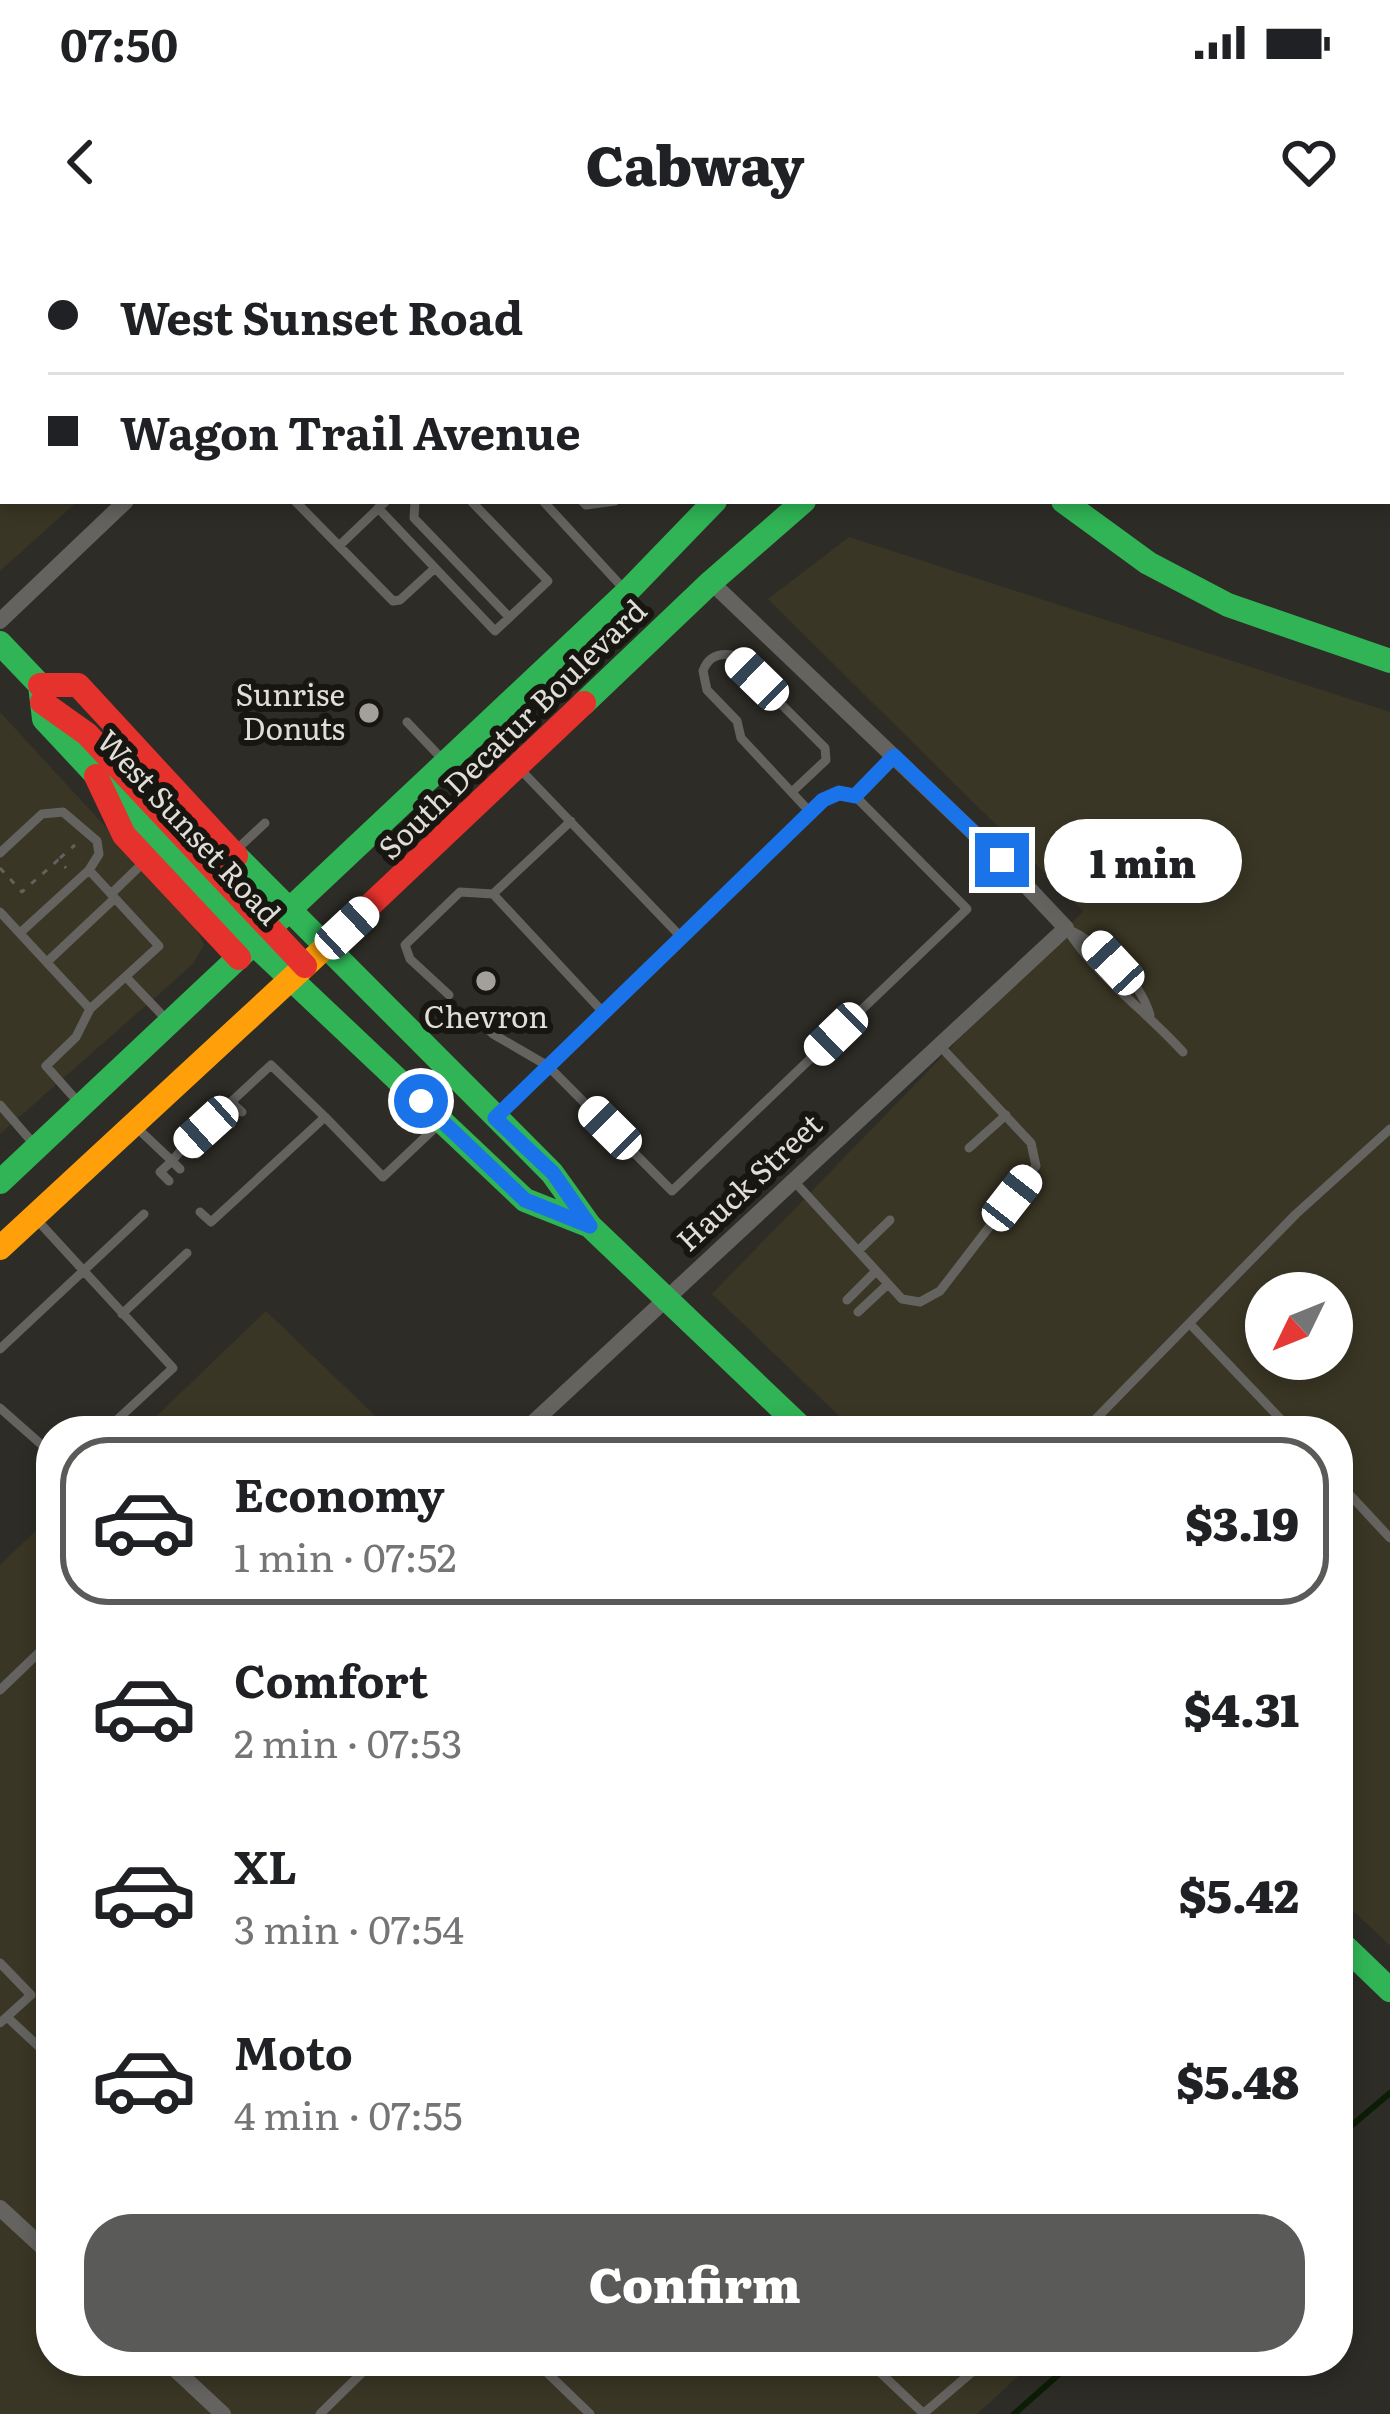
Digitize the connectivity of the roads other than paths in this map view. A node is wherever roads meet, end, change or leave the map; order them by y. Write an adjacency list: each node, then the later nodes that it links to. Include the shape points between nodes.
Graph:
1 (123, 504): 15 (street)
2 (298, 504): 10 (lane)
3 (415, 504): 14 (lane, via 414,518)
4 (474, 504): 14 (lane, via 548,580)
5 (546, 504): 13 (lane)
6 (712, 504): 13 (main road, South Decatur Boulevard)
7 (801, 504): 12 (main road, South Decatur Boulevard)
8 (1067, 504): 17 (main road, via 1148,563 1228,605)
9 (382, 505): 10 (lane); 11 (lane)
10 (339, 546): 11 (lane, via 393,601)
11 (435, 568): 14 (lane, via 495,631)
12 (711, 582): 20 (street); 22 (main road, South Decatur Boulevard)
13 (627, 592): 21 (main road, South Decatur Boulevard)
14 (509, 617)
15 (0, 621)
16 (5, 658): 18 (main road, West Sunset Road)
17 (1390, 661)
18 (41, 694): 23 (main road, West Sunset Road, via 44,719); 30 (main road, West Sunset Road, via 78,685); 38 (main road, via 87,734)
19 (407, 722): 21 (lane)
20 (894, 756): 25 (lane); 36 (street)
21 (446, 763): 38 (main road, South Decatur Boulevard)
22 (518, 766): 27 (lane); 40 (main road, South Decatur Boulevard)
23 (96, 776): 31 (main road, via 124,835); 38 (main road, West Sunset Road)
24 (793, 791): 24 (lane, via 826,760 825,748 732,655 720,653 705,664 707,690); 26 (lane)
25 (855, 796): 26 (lane, via 839,793); 51 (lane, via 968,909 672,1191)
26 (810, 812): 39 (lane)
27 (571, 821): 33 (lane); 39 (lane)
28 (265, 823): 30 (lane)
29 (0, 854): 32 (lane, via 42,814 63,812 97,841)
30 (232, 854): 38 (main road, West Sunset Road)
31 (147, 860): 34 (lane); 38 (main road)
32 (88, 870): 34 (lane); 37 (lane)
33 (493, 894): 44 (lane, via 460,892 405,945); 46 (lane)
34 (113, 896): 41 (lane); 43 (lane, via 159,946)
35 (0, 912): 37 (lane)
36 (1066, 928): 49 (street, Hauck Street); 50 (lane, via 1132,1007)
37 (20, 933): 41 (lane)
38 (263, 935): 40 (main road, West Sunset Road); 42 (main road, West Sunset Road); 48 (main road, South Decatur Boulevard)
39 (681, 938): 46 (lane)
40 (326, 948): 42 (main road, South Decatur Boulevard); 59 (main road, West Sunset Road)
41 (47, 962): 45 (lane)
42 (299, 973): 60 (main road, West Sunset Road); 61 (main road, South Decatur Boulevard)
43 (126, 976): 45 (lane); 48 (lane)
44 (449, 994)
45 (90, 1009): 54 (lane, via 76,1037 46,1066)
46 (602, 1011): 51 (lane)
47 (480, 1022): 51 (lane)
48 (170, 1023): 54 (main road, South Decatur Boulevard)
49 (939, 1045): 57 (lane); 77 (street, Hauck Street)
50 (1183, 1052)
51 (548, 1066): 59 (lane)
52 (231, 1102): 55 (lane); 56 (lane); 58 (lane, via 272,1065)
53 (0, 1105): 68 (lane)
54 (81, 1106): 68 (main road, South Decatur Boulevard)
55 (242, 1112)
56 (220, 1113): 62 (lane); 63 (lane)
57 (1006, 1115): 69 (lane); 94 (lane, via 1031,1143 1036,1166 940,1291 920,1302 902,1299)
58 (326, 1118): 60 (lane, via 383,1177); 72 (lane)
59 (495, 1118): 88 (main road, West Sunset Road, via 553,1173)
60 (442, 1121): 88 (main road, West Sunset Road, via 525,1200)
61 (134, 1124): 73 (lane); 86 (main road, South Decatur Boulevard)
62 (231, 1124)
63 (206, 1127): 65 (lane); 67 (lane)
64 (1390, 1129): 99 (lane)
65 (215, 1137)
66 (273, 1143): 72 (lane)
67 (186, 1144): 70 (lane); 73 (lane)
68 (37, 1148): 79 (main road, South Decatur Boulevard)
69 (969, 1148)
70 (197, 1154)
71 (262, 1154): 74 (lane)
72 (285, 1154): 74 (lane)
73 (176, 1165): 78 (lane, via 160,1172)
74 (273, 1165): 76 (lane)
75 (245, 1168): 76 (lane)
76 (257, 1180): 81 (lane)
77 (793, 1180): 90 (lane); 95 (street, Hauck Street)
78 (170, 1181)
79 (0, 1182)
80 (228, 1185): 81 (lane)
81 (241, 1196): 83 (lane)
82 (212, 1200): 83 (lane)
83 (224, 1211): 84 (lane, via 211,1222)
84 (200, 1212)
85 (144, 1214): 92 (lane)
86 (34, 1216): 89 (main road, South Decatur Boulevard); 92 (lane)
87 (890, 1220): 90 (lane)
88 (590, 1226): 95 (main road, West Sunset Road)
89 (0, 1248)
90 (858, 1251): 93 (lane)
91 (187, 1253): 98 (lane)
92 (83, 1271): 98 (lane); 100 (lane)
93 (876, 1271): 94 (lane); 96 (lane)
94 (888, 1283): 97 (lane)
95 (665, 1298): 103 (street, Hauck Street); 104 (main road, West Sunset Road)
96 (847, 1300)
97 (858, 1312)
98 (122, 1314): 102 (lane, via 173,1368)
99 (1191, 1325): 105 (lane); 106 (lane)
100 (0, 1349)
101 (0, 1408): 107 (lane)
102 (121, 1416)
103 (540, 1416)
104 (789, 1416)
105 (1099, 1416)
106 (1278, 1416)
107 (36, 1440)
108 (1353, 1497): 109 (lane)
109 (1390, 1538)
110 (36, 1655): 111 (lane)
111 (0, 1690)
112 (1353, 1956): 114 (main road)
113 (0, 1963): 115 (lane, via 31,1995)
114 (1390, 1990)
115 (4, 2020): 116 (lane)
116 (36, 2045)
117 (0, 2208): 118 (street)
118 (36, 2241)
119 (182, 2376): 124 (street)
120 (357, 2376): 125 (lane)
121 (551, 2376): 126 (lane)
122 (884, 2376): 127 (lane)
123 (964, 2376): 127 (lane)
124 (221, 2414)
125 (320, 2414)
126 (590, 2414)
127 (924, 2414)

